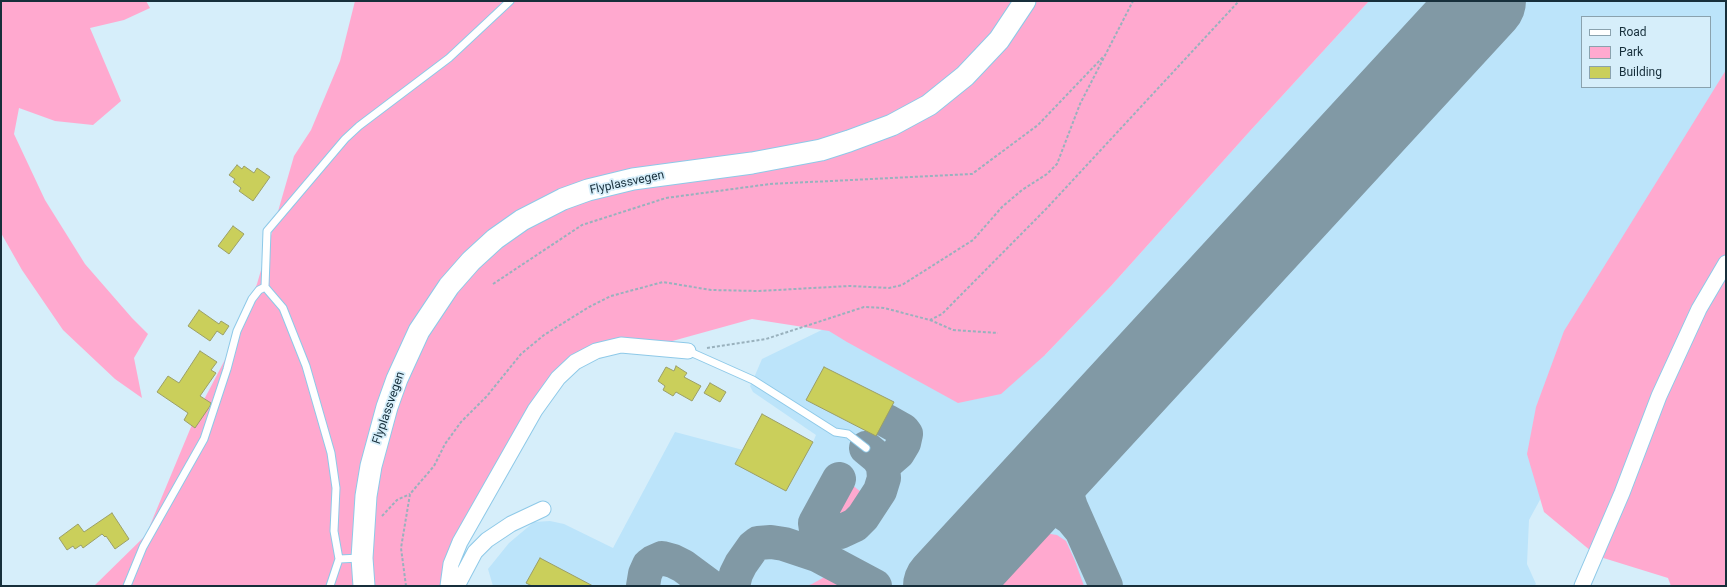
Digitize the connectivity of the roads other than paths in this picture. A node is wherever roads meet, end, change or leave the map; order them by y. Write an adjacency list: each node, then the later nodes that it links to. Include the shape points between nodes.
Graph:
1 (510, 1): 4 (lane, via 444,62 345,139 267,231)
2 (1025, 1): 8 (main road, Flyplassvegen, via 999,40 965,76 929,105 892,125 821,150 610,184 563,199 522,220 495,239 471,261 435,306 419,331 397,379 371,466 366,496)
3 (1726, 263): 15 (street, via 1699,309 1659,396 1622,493)
4 (265, 287): 9 (lane, via 283,308 306,366 331,453 336,488 334,531); 10 (lane, via 258,290 252,299 237,331 204,439 143,547)
5 (688, 351): 6 (lane, via 752,380 833,433 848,434); 13 (street, via 621,345 596,351 575,362 558,378 535,410 460,542)
6 (866, 448)
7 (543, 509): 14 (street, via 511,524 487,540 475,552)
8 (362, 558): 9 (lane); 12 (main road, Flyplassvegen)
9 (339, 559): 11 (lane)
10 (127, 586)
11 (330, 586)
12 (364, 586)
13 (448, 586)
14 (457, 586)
15 (1582, 586)

